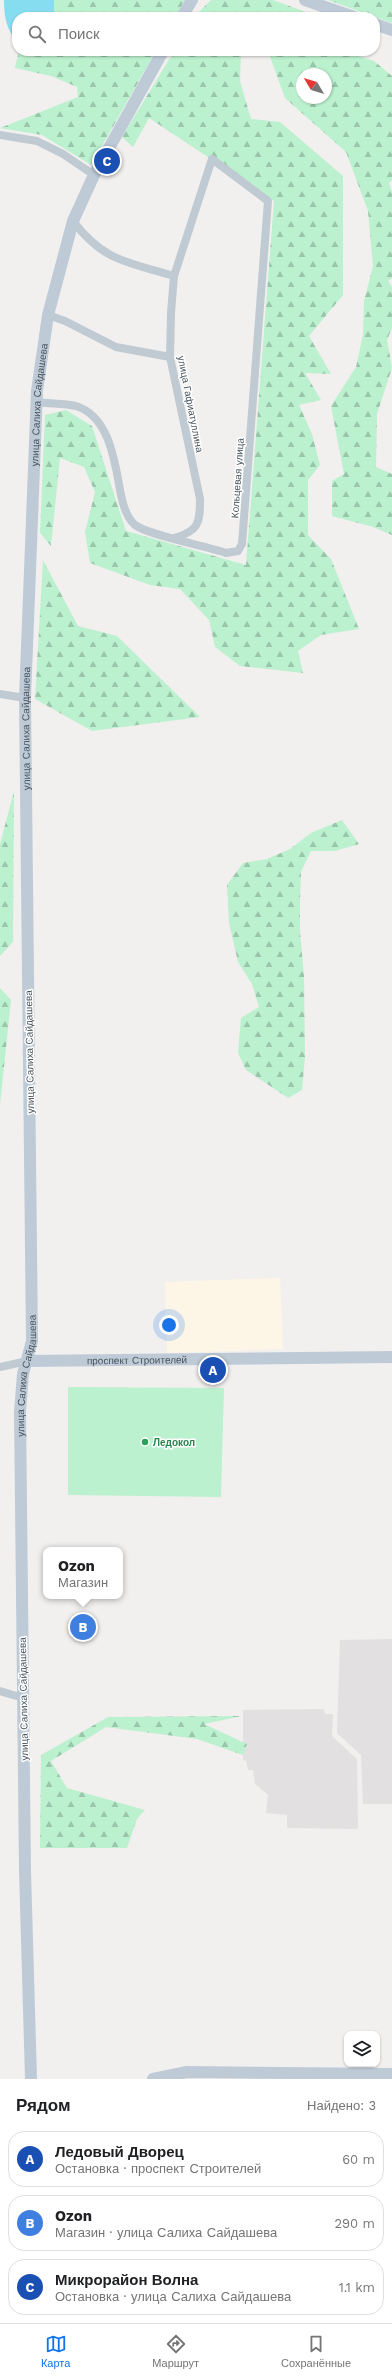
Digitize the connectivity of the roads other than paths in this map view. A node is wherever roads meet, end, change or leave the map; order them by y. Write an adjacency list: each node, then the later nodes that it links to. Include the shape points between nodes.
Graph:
1 (192, 0): 3 (street)
2 (305, 0): 4 (street)
3 (185, 12)
4 (340, 12)
5 (380, 26): 6 (street)
6 (392, 30)
7 (160, 56): 10 (street, улица Салиха Сайдашева)
8 (0, 135): 10 (street, via 37,141 63,154)
9 (208, 168): 12 (street, улица Гафиатуллина); 16 (street, Кольцевая улица, via 212,159 268,201 242,544 234,553 226,553)
10 (94, 175): 11 (street, улица Салиха Сайдашева)
11 (73, 221): 12 (street, via 93,244 110,257); 13 (street, улица Салиха Сайдашева)
12 (174, 276): 14 (street, улица Гафиатуллина)
13 (48, 315): 14 (street, via 116,347); 15 (street, улица Салиха Сайдашева)
14 (170, 357): 16 (street, улица Гафиатуллина, via 200,499 200,518 196,526 188,534)
15 (37, 402): 16 (street, Кольцевая улица, via 77,406 97,421 108,440 122,502 128,516 135,525); 18 (street, улица Салиха Сайдашева)
16 (174, 538)
17 (0, 694): 18 (street)
18 (25, 698): 20 (street, улица Салиха Сайдашева, via 32,1341)
19 (392, 1357): 20 (street, проспект Строителей)
20 (26, 1362): 21 (street); 23 (street, улица Салиха Сайдашева, via 20,1412)
21 (0, 1367)
22 (0, 1691): 23 (street)
23 (23, 1698): 25 (street, улица Салиха Сайдашева)
24 (392, 2074): 26 (street, via 187,2072)
25 (30, 2079)
26 (153, 2079)

